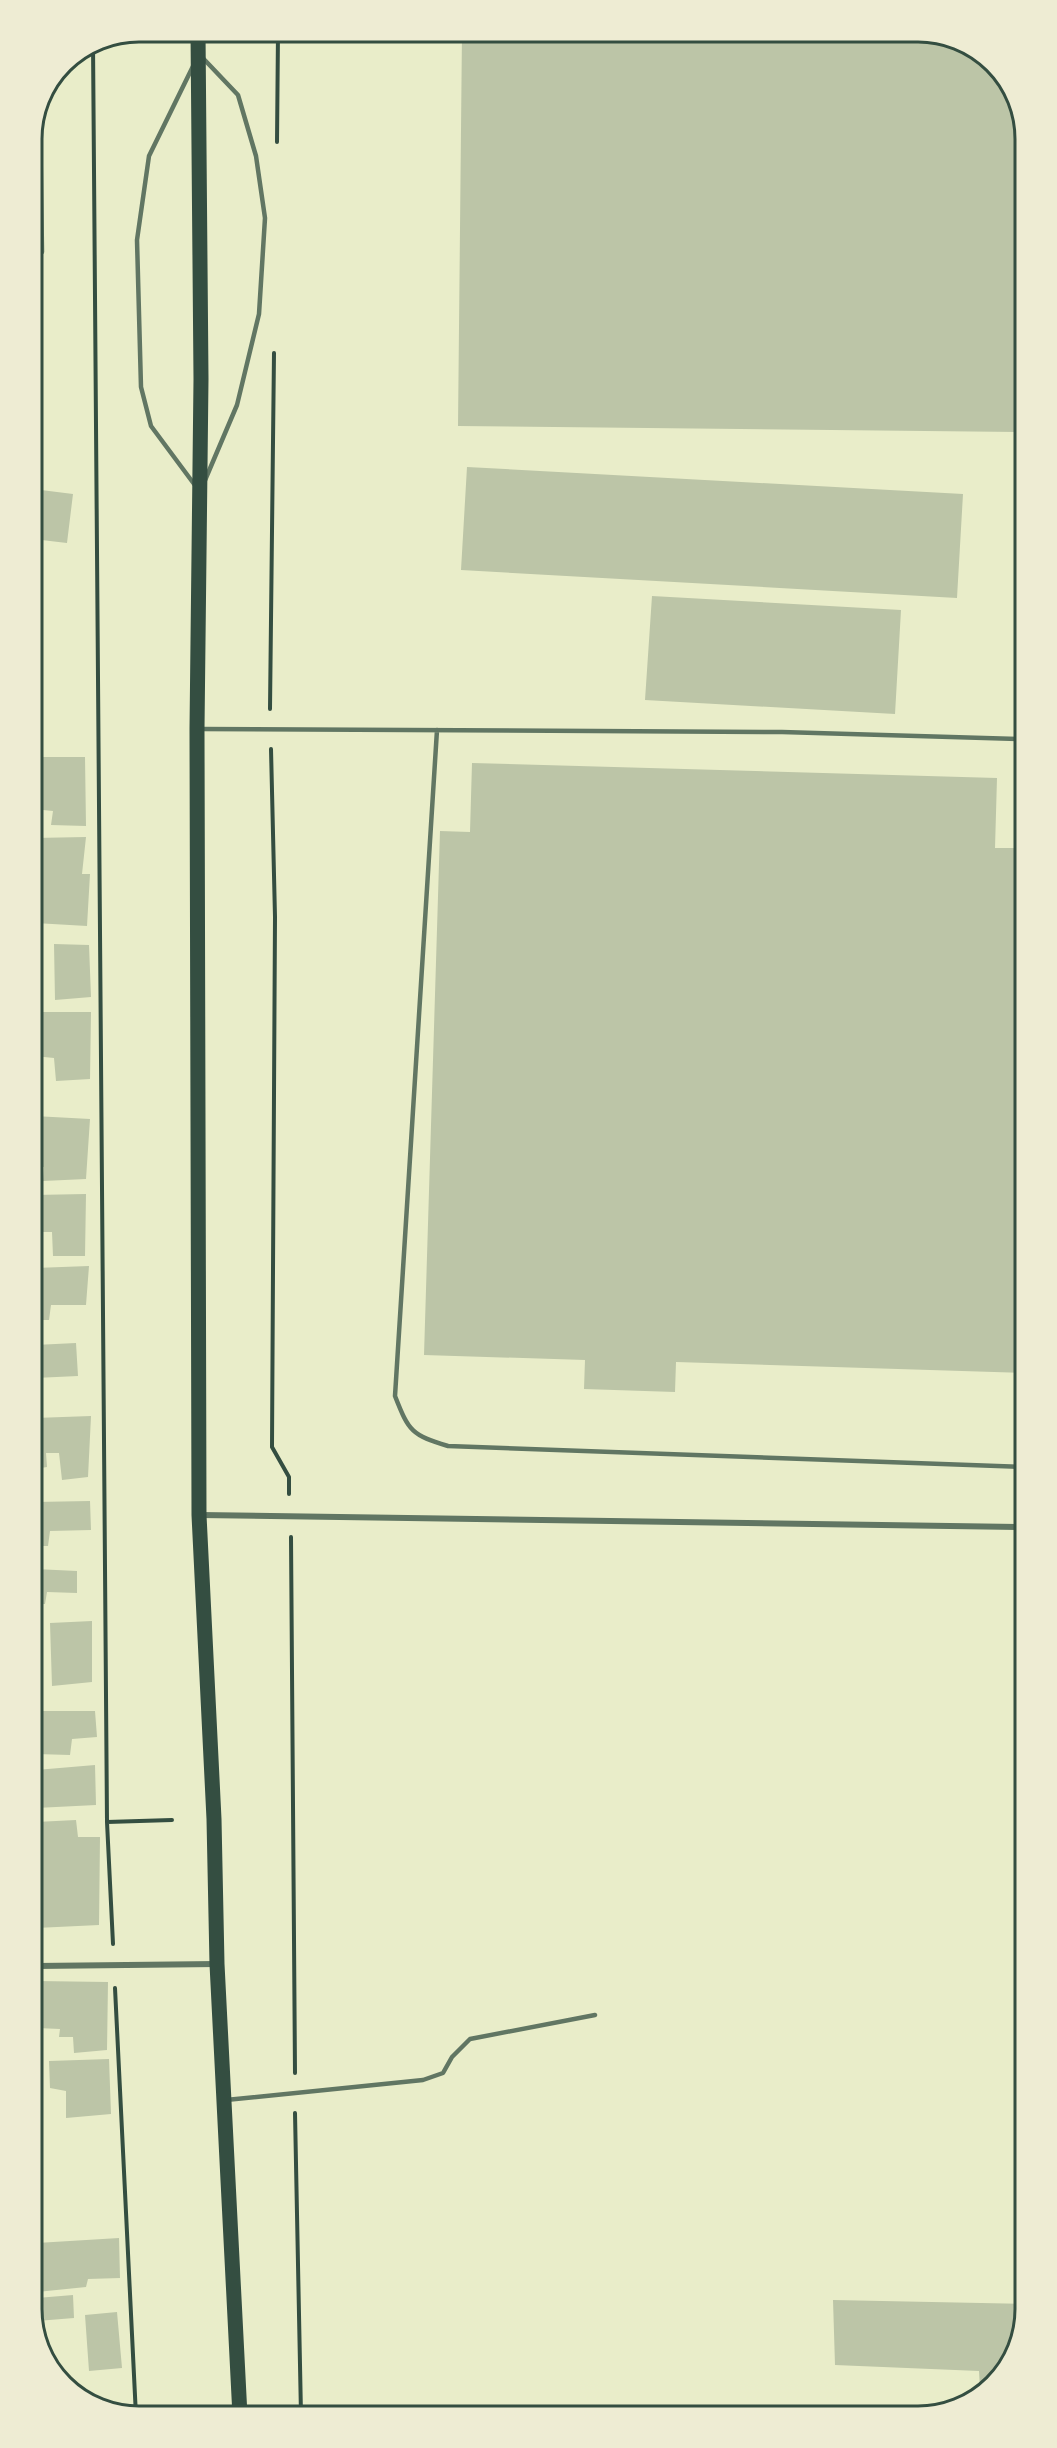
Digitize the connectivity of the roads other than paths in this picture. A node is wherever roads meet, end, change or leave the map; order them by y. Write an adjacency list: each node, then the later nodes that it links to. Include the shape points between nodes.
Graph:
1 (198, 42): 2 (main road)
2 (199, 54): 3 (main road); 3 (lane, via 238,95 256,156 265,218 259,314 237,405); 3 (lane, via 149,156 137,240 141,387 151,426)
3 (200, 492): 4 (main road)
4 (197, 729): 5 (lane); 8 (main road)
5 (437, 730): 6 (lane, via 782,732); 7 (lane, via 395,1396 404,1419 420,1437 448,1446)
6 (1015, 739)
7 (1015, 1467)
8 (199, 1515): 9 (street); 10 (main road)
9 (1015, 1527)
10 (217, 1964): 11 (street); 13 (main road)
11 (42, 1966)
12 (595, 2015): 13 (lane, via 470,2039 443,2073 423,2080)
13 (224, 2101): 14 (main road)
14 (240, 2406)

